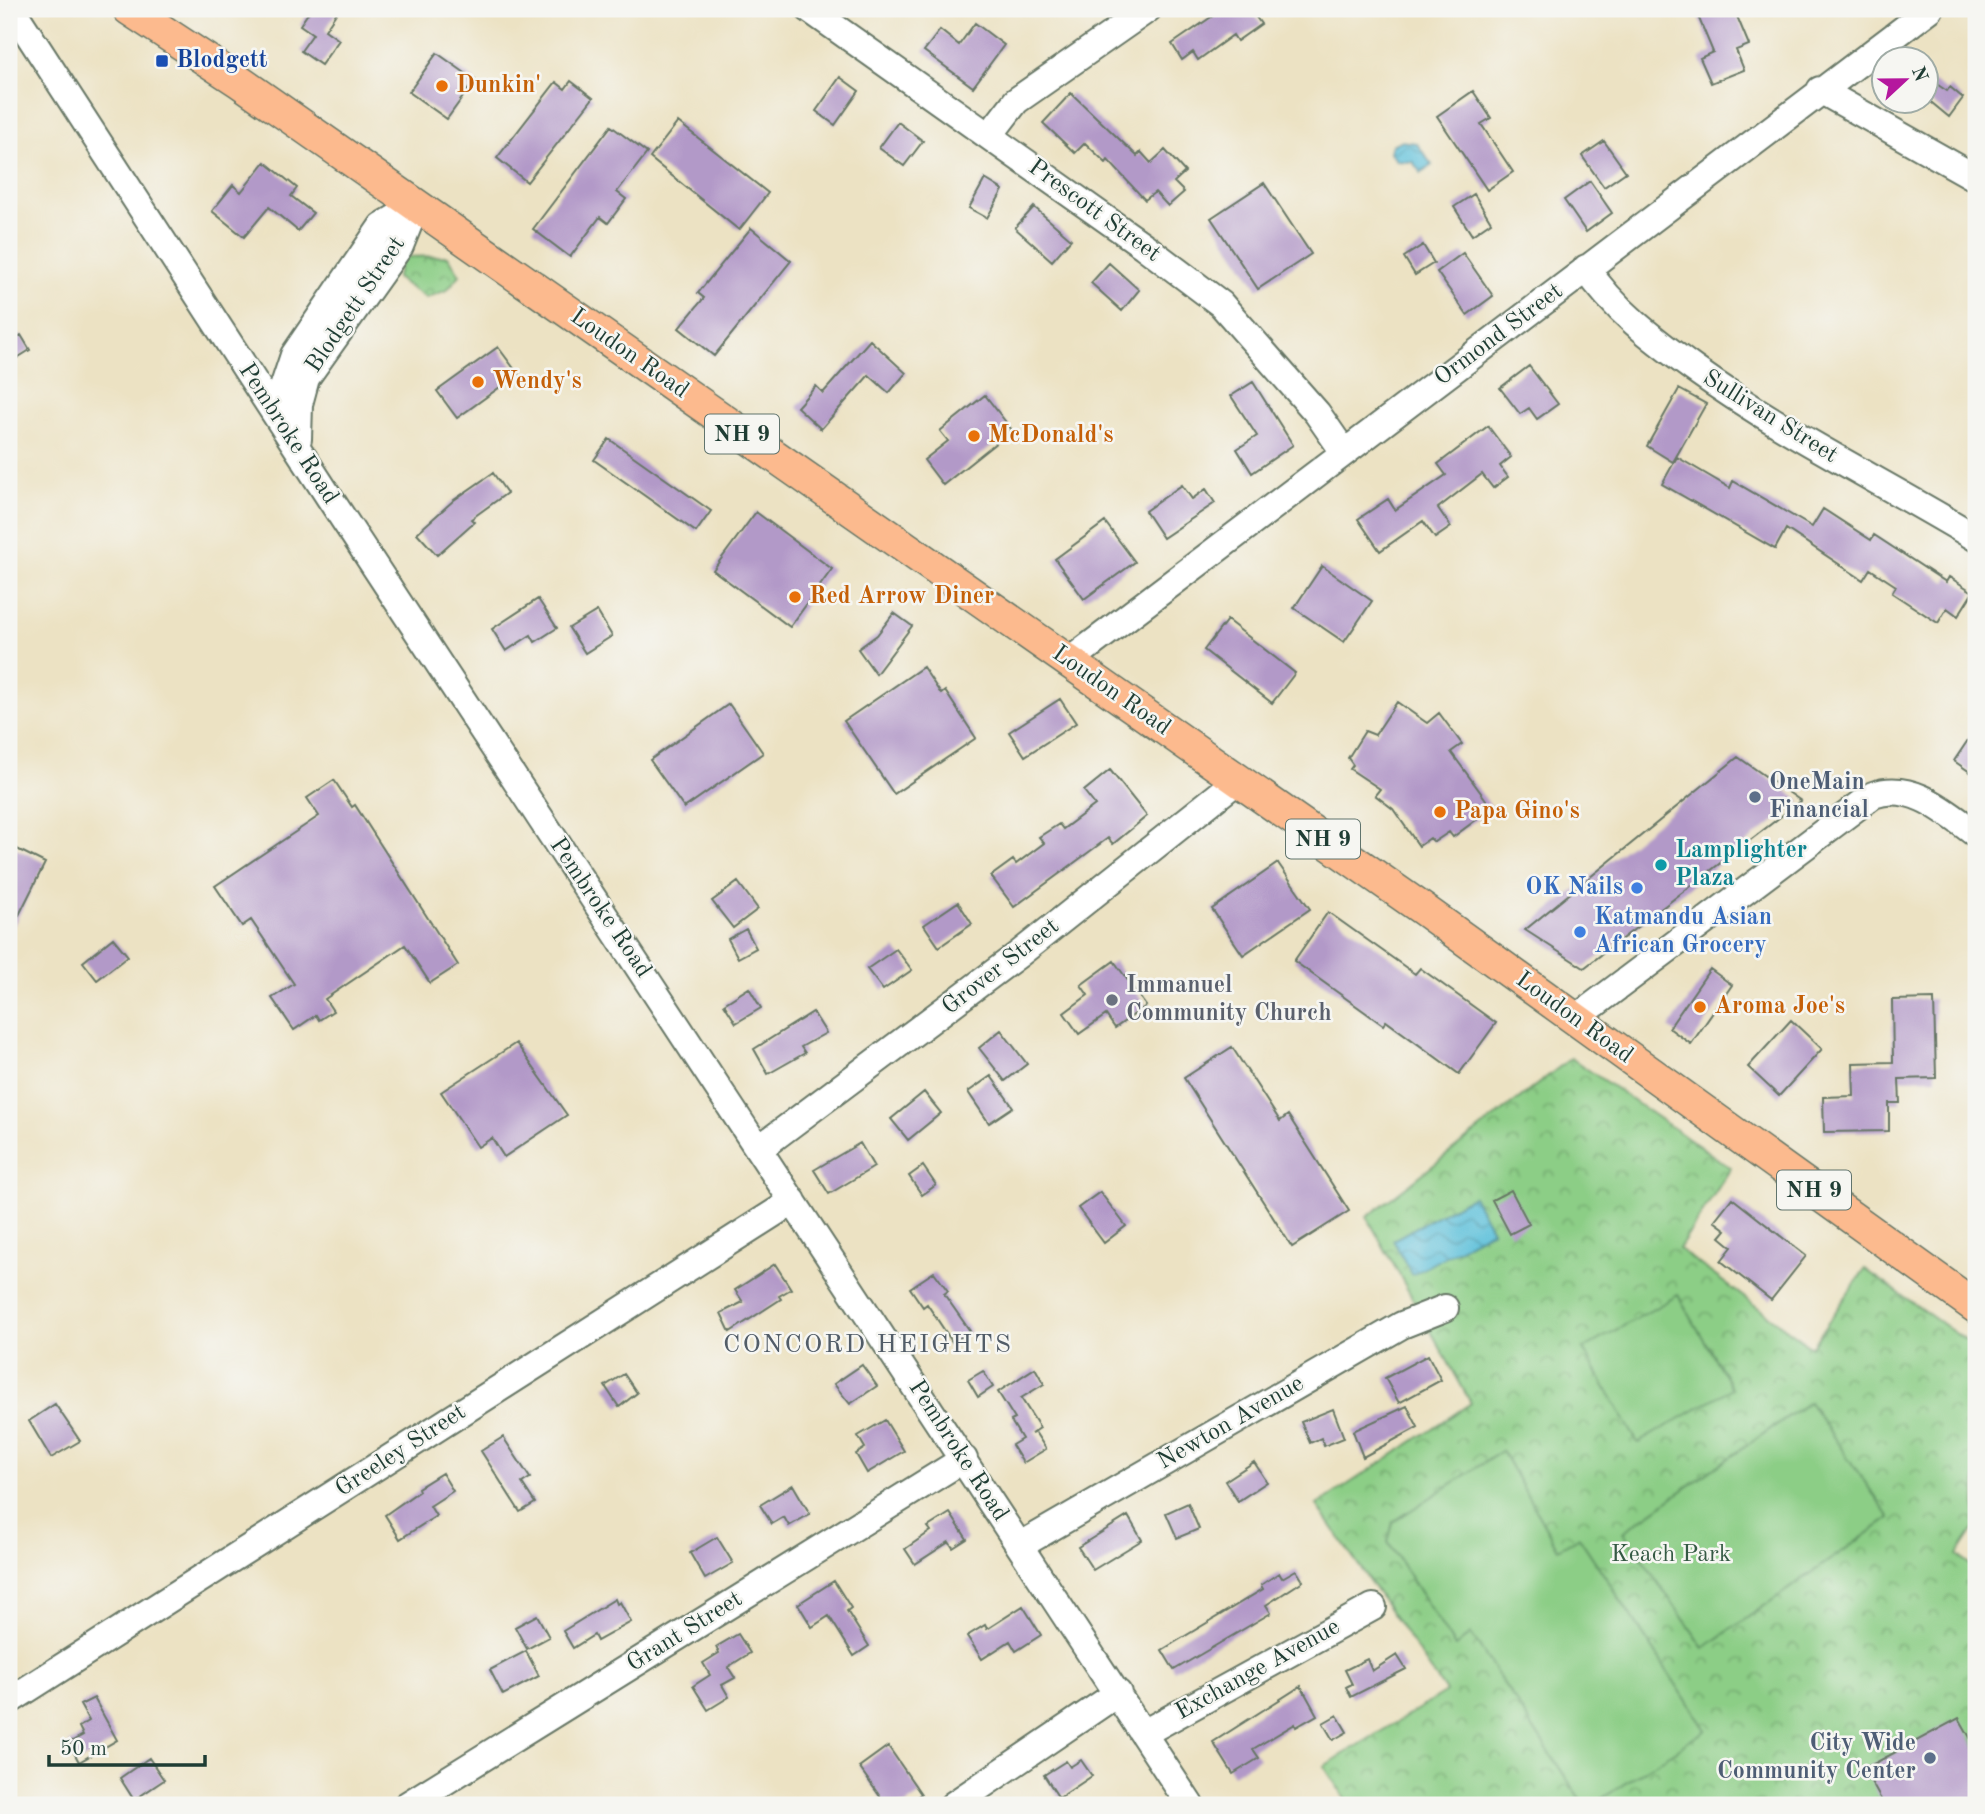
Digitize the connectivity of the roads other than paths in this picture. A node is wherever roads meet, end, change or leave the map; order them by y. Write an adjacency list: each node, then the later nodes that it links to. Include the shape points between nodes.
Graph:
1 (12, 9): 13 (street, Pembroke Road)
2 (130, 9): 7 (main road, Loudon Road / NH 9)
3 (171, 9): 7 (main road, Loudon Road / NH 9)
4 (809, 9): 9 (street, Prescott Street)
5 (1148, 9): 9 (street, via 1016,101)
6 (1930, 9): 8 (street, Ormond Street)
7 (240, 82): 11 (main road, Loudon Road / NH 9)
8 (1820, 90): 10 (street); 12 (street, Ormond Street)
9 (989, 136): 14 (street, Prescott Street, via 1222,304 1317,413)
10 (1976, 178)
11 (416, 206): 13 (street, Blodgett Street, via 382,226 289,364 281,409); 16 (main road, Loudon Road / NH 9)
12 (1586, 268): 14 (street, Ormond Street); 15 (street, Sullivan Street, via 1603,293 1660,344 1738,400)
13 (299, 448): 20 (street, Pembroke Road)
14 (1344, 452): 16 (street, Ormond Street)
15 (1976, 537)
16 (1069, 662): 17 (main road, Loudon Road / NH 9)
17 (1238, 780): 19 (main road, Loudon Road / NH 9); 20 (street, Grover Street, via 1019,954)
18 (1976, 834): 19 (street, via 1905,791 1888,789 1873,794)
19 (1575, 1019): 22 (main road, Loudon Road / NH 9)
20 (760, 1149): 21 (street, Pembroke Road)
21 (793, 1200): 24 (street, Pembroke Road); 28 (street, Greeley Street)
22 (1976, 1307)
23 (1445, 1308): 25 (street, Newton Avenue, via 1402,1325)
24 (964, 1459): 25 (street, Pembroke Road); 30 (street, Grant Street)
25 (1021, 1545): 27 (street, Pembroke Road)
26 (1373, 1606): 29 (street, Exchange Avenue)
27 (1118, 1693): 29 (street, Pembroke Road); 31 (street)
28 (9, 1701)
29 (1144, 1733): 32 (street, Pembroke Road)
30 (407, 1805)
31 (953, 1805)
32 (1190, 1805)

